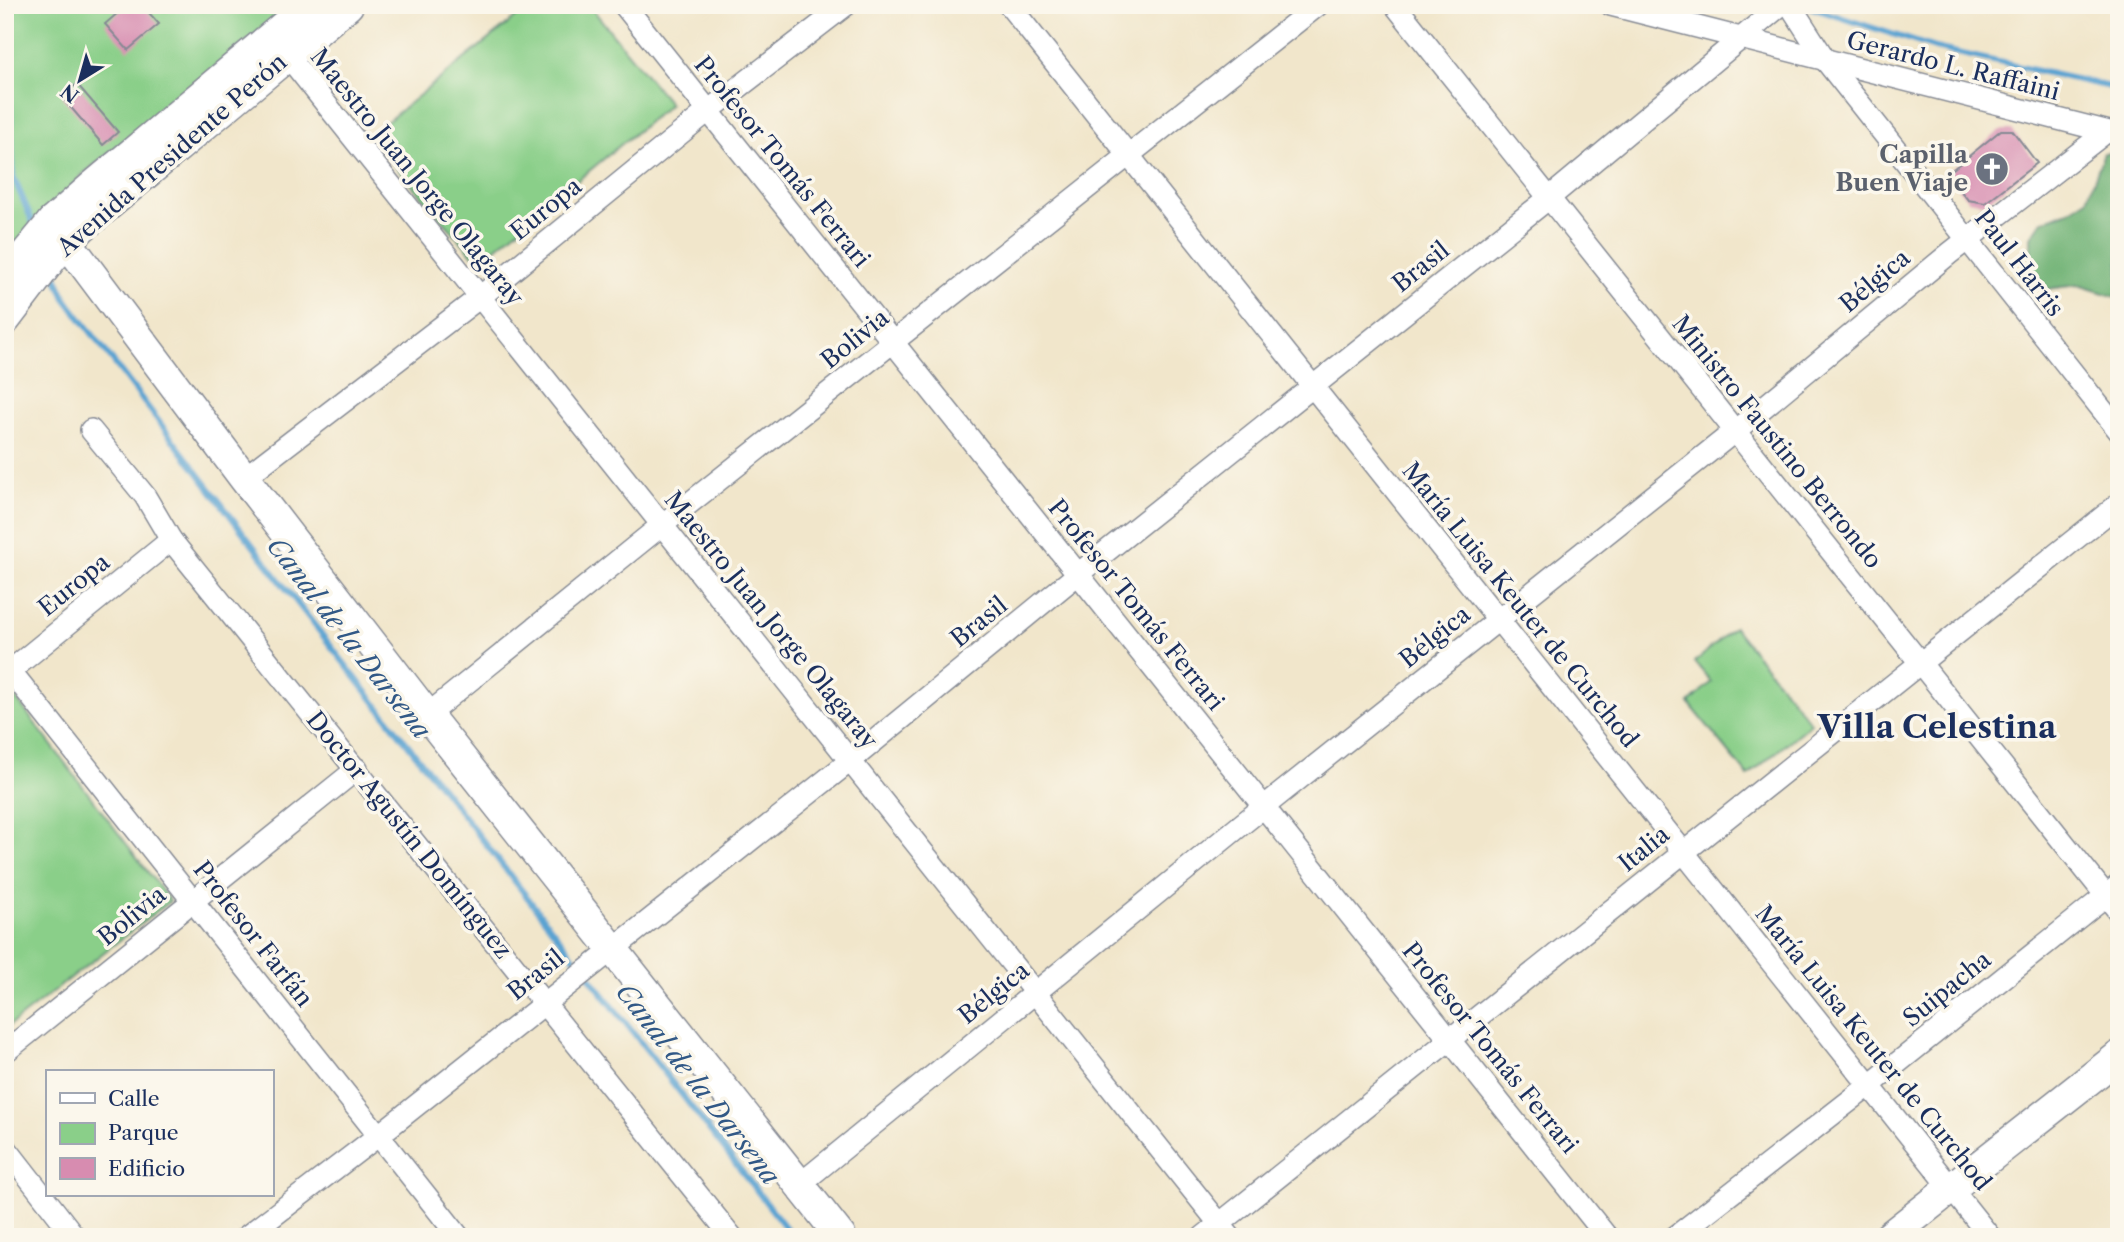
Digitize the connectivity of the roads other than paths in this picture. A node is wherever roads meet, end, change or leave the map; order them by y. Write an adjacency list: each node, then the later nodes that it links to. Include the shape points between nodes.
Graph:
1 (309, 5): 12 (street, Avenida Presidente Perón)
2 (348, 5): 12 (street, Avenida Presidente Perón)
3 (624, 5): 14 (street, Profesor Tomás Ferrari)
4 (846, 5): 14 (street, Europa)
5 (1009, 5): 16 (street, María Luisa Keuter de Curchod)
6 (1318, 5): 16 (street, Bolivia)
7 (1395, 5): 17 (street, Ministro Faustino Berrondo)
8 (1611, 5): 11 (street, Gerardo L. Raffaini)
9 (1780, 5): 11 (street, Brasil)
10 (1790, 5): 13 (street, Paul Harris)
11 (1738, 39): 13 (street, Gerardo L. Raffaini); 17 (street, Brasil)
12 (279, 45): 18 (street, Avenida Presidente Perón); 21 (street, Maestro Juan Jorge Olagaray)
13 (1826, 61): 15 (street, Gerardo L. Raffaini); 19 (street, Paul Harris)
14 (708, 111): 21 (street, Europa); 23 (street, Profesor Tomás Ferrari)
15 (2112, 133): 19 (street, Bélgica)
16 (1128, 155): 23 (street, Bolivia); 24 (street, María Luisa Keuter de Curchod)
17 (1549, 198): 24 (street, Brasil); 26 (street, Ministro Faustino Berrondo)
18 (59, 232): 20 (street, Avenida Presidente Perón); 22 (street, Avenida Presidente Perón); 28 (street)
19 (1966, 240): 26 (street, Bélgica); 27 (street, Paul Harris)
20 (5, 279)
21 (480, 296): 28 (street, Europa); 30 (street, Maestro Juan Jorge Olagaray)
22 (7, 308)
23 (893, 342): 30 (street, Bolivia); 32 (street, Profesor Tomás Ferrari)
24 (1313, 387): 32 (street, Brasil); 33 (street, María Luisa Keuter de Curchod)
25 (91, 430): 31 (street, Doctor Agustín Domínguez, via 145,496)
26 (1735, 431): 33 (street, Bélgica); 34 (street, Ministro Faustino Berrondo)
27 (2119, 431)
28 (244, 478): 36 (street)
29 (2119, 504): 34 (street, Italia)
30 (662, 525): 36 (street, Bolivia); 37 (street, Maestro Juan Jorge Olagaray)
31 (171, 540): 35 (street, Europa); 38 (street, Doctor Agustín Domínguez)
32 (1078, 574): 37 (street, Brasil); 39 (street, Profesor Tomás Ferrari)
33 (1498, 619): 39 (street, Bélgica); 40 (street, María Luisa Keuter de Curchod)
34 (1920, 663): 40 (street, Italia); 41 (street, Ministro Faustino Berrondo)
35 (8, 668): 42 (street, Profesor Farfán)
36 (427, 715): 43 (street)
37 (850, 761): 43 (street, Brasil); 44 (street, Maestro Juan Jorge Olagaray)
38 (357, 769): 42 (street, Bolivia); 45 (street, Doctor Agustín Domínguez)
39 (1264, 808): 44 (street, Bélgica); 46 (street, Profesor Tomás Ferrari)
40 (1683, 851): 46 (street, Italia); 49 (street, María Luisa Keuter de Curchod)
41 (2114, 897): 49 (street, Suipacha)
42 (192, 901): 47 (street, Bolivia); 50 (street, Profesor Farfán)
43 (611, 948): 45 (street, Brasil); 52 (street)
44 (1035, 993): 52 (street, Bélgica); 54 (street, Maestro Juan Jorge Olagaray)
45 (544, 1003): 50 (street, Brasil); 58 (street, Doctor Agustín Domínguez)
46 (1450, 1040): 54 (street, Italia); 60 (street, Profesor Tomás Ferrari)
47 (5, 1052)
48 (2119, 1056): 53 (street)
49 (1870, 1085): 53 (street, María Luisa Keuter de Curchod); 61 (street, Suipacha)
50 (379, 1135): 56 (street, Brasil); 57 (street, Profesor Farfán)
51 (5, 1147): 55 (street)
52 (799, 1185): 59 (street)
53 (1951, 1187): 62 (street); 63 (street, María Luisa Keuter de Curchod)
54 (1217, 1232)
55 (75, 1237)
56 (246, 1237)
57 (459, 1237)
58 (732, 1237)
59 (841, 1237)
60 (1607, 1237)
61 (1675, 1237)
62 (1889, 1237)
63 (1990, 1237)

